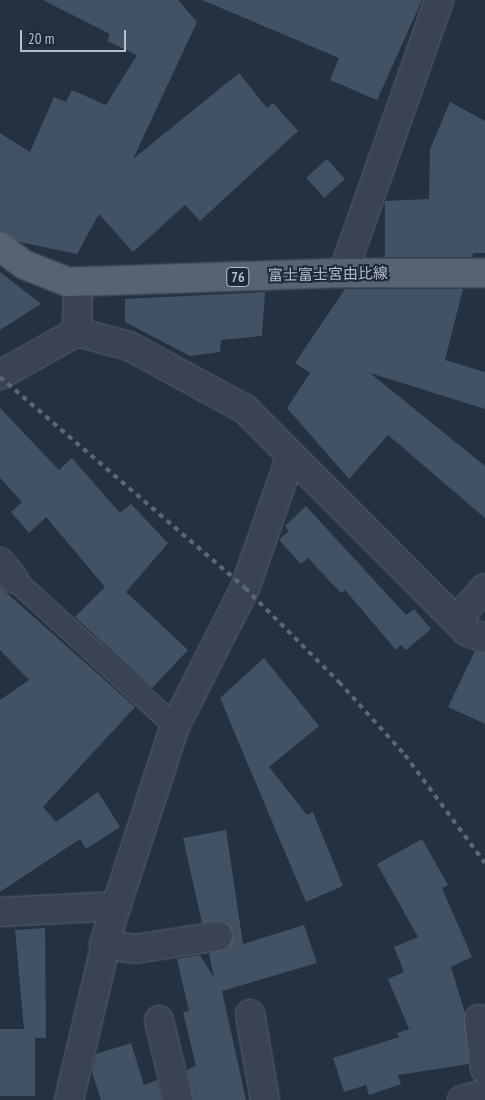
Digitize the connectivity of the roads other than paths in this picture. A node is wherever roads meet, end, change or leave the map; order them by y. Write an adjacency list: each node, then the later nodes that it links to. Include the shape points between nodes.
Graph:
1 (439, 0): 3 (street)
2 (0, 247): 5 (main road, 富士富士宮由比線 / 76, via 25,265)
3 (343, 273): 4 (main road, 富士富士宮由比線 / 76); 5 (main road, 富士富士宮由比線 / 76)
4 (485, 273)
5 (78, 282): 6 (street)
6 (77, 332): 7 (street); 8 (street, via 128,346 244,409)
7 (0, 375)
8 (291, 456): 11 (street); 13 (street, via 245,588)
9 (7, 570): 13 (lane)
10 (485, 588): 11 (street)
11 (456, 620): 12 (street, via 466,630)
12 (485, 638)
13 (175, 726): 14 (street)
14 (117, 906): 15 (street); 17 (street)
15 (0, 912)
16 (218, 936): 17 (street, via 135,949)
17 (104, 944): 23 (street)
18 (250, 1014): 25 (street)
19 (479, 1019): 21 (street)
20 (160, 1020): 24 (street)
21 (485, 1069)
22 (485, 1094): 26 (street)
23 (69, 1100)
24 (178, 1100)
25 (266, 1100)
26 (462, 1100)

